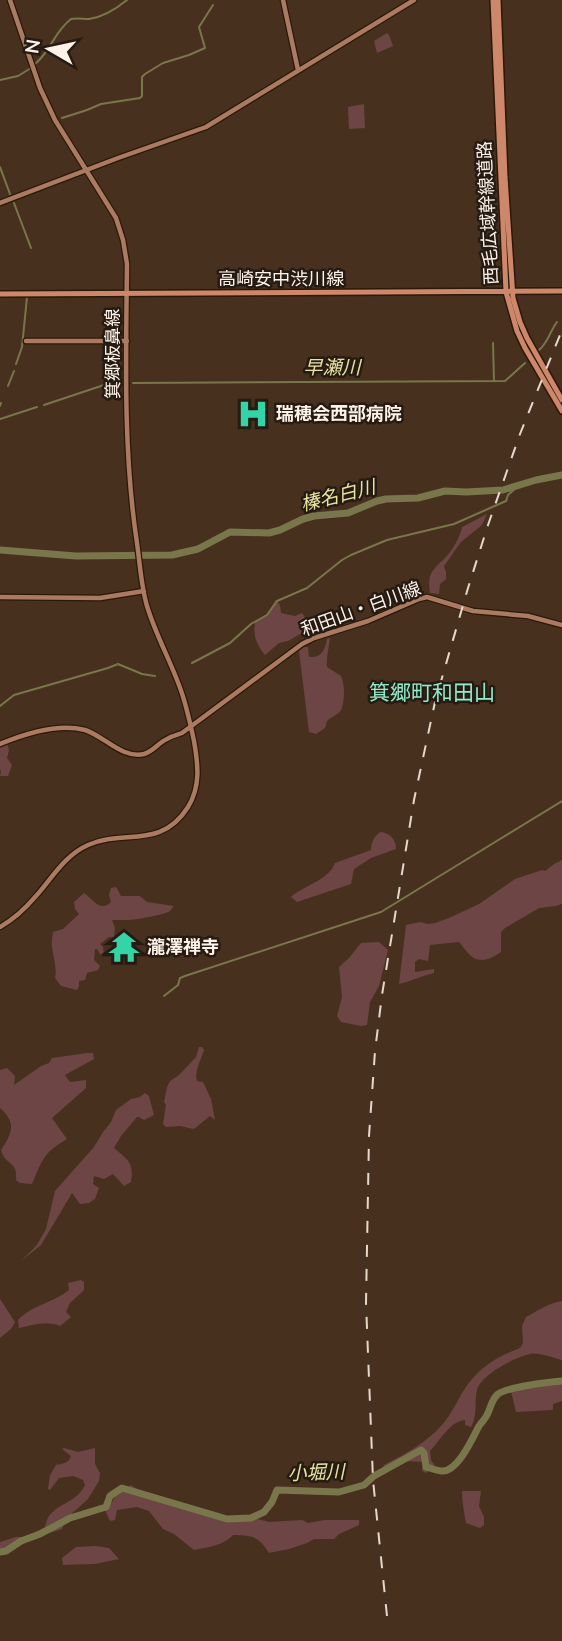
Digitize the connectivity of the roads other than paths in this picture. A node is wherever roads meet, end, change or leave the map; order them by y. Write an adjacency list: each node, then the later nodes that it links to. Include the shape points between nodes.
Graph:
1 (10, 0): 6 (main road, 箕郷板鼻線, via 48,107)
2 (283, 0): 5 (main road)
3 (414, 0): 5 (main road)
4 (495, 0): 9 (main road, 西毛広域幹線道路)
5 (298, 70): 6 (main road, via 206,127)
6 (86, 170): 7 (main road); 11 (main road, 箕郷板鼻線, via 120,228)
7 (0, 203)
8 (562, 291): 9 (main road, 高崎安中渋川線)
9 (509, 292): 11 (main road, 高崎安中渋川線); 14 (main road, 西毛広域幹線道路, via 527,338); 15 (main road, 西毛広域幹線道路, via 524,348)
10 (0, 294): 11 (main road, 高崎安中渋川線)
11 (127, 294): 13 (main road, 箕郷板鼻線)
12 (26, 341): 13 (main road)
13 (127, 341): 16 (main road, 箕郷板鼻線, via 128,471)
14 (562, 400)
15 (562, 411)
16 (144, 591): 17 (main road, via 100,598); 19 (main road, 箕郷板鼻線)
17 (0, 597)
18 (562, 625): 19 (main road, 和田山・白川線, via 422,598 302,644)
19 (191, 725): 20 (main road, via 141,754 73,729 30,733); 21 (main road, 箕郷板鼻線, via 198,778 179,818 156,833 100,841 81,849 20,913)
20 (0, 744)
21 (0, 927)

